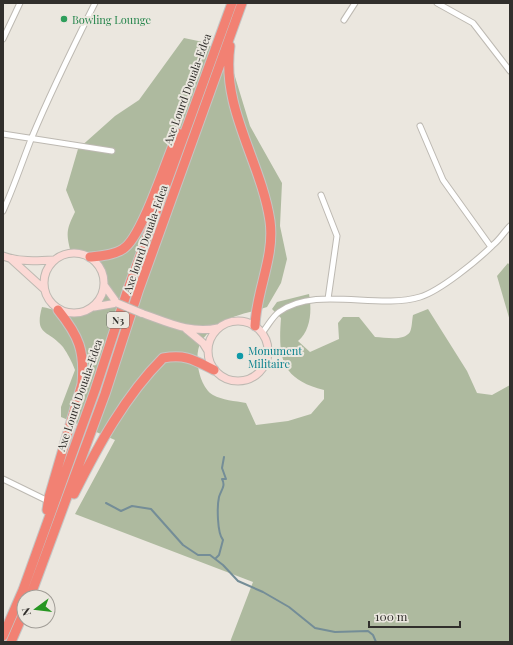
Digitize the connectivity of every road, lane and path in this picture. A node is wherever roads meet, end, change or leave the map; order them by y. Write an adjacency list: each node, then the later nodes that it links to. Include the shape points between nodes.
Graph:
1 (20, 3): 9 (street)
2 (95, 3): 14 (street)
3 (232, 3): 11 (highway, Axe Lourd Douala-Edea / N3)
4 (242, 3): 8 (highway, Axe lourd Douala-Edea / N3)
5 (355, 3): 7 (street)
6 (437, 3): 10 (street, via 472,23)
7 (344, 20)
8 (232, 27): 30 (highway, via 228,56 231,95 235,114 261,183 270,224 270,250 256,309); 39 (highway, Axe lourd Douala-Edea / N3)
9 (3, 39)
10 (510, 71)
11 (198, 92): 21 (highway, via 169,151 141,225 133,239 122,250); 38 (highway, Axe Lourd Douala-Edea / N3)
12 (420, 126): 19 (street, via 443,180)
13 (3, 134): 14 (street)
14 (32, 137): 15 (street); 17 (street)
15 (112, 151)
16 (321, 195): 26 (street, via 337,236)
17 (3, 211)
18 (510, 226): 19 (street)
19 (491, 247): 26 (street, via 442,285 421,297 395,301)
20 (3, 256): 22 (main road)
21 (90, 257): 23 (main road, via 71,253); 24 (main road, via 98,264 103,274)
22 (11, 259): 23 (main road); 25 (main road)
23 (54, 260): 25 (main road, via 47,269)
24 (104, 285): 27 (main road); 28 (main road, via 100,300)
25 (44, 289): 29 (main road, via 50,302)
26 (328, 299): 33 (street, via 287,308 276,314)
27 (117, 303): 28 (main road); 32 (main road, bridge)
28 (94, 307): 29 (main road, via 80,314)
29 (58, 310): 37 (highway, via 78,339 83,368 82,384)
30 (255, 326): 31 (main road, via 248,322 232,321); 33 (main road)
31 (218, 328): 32 (main road); 34 (main road, via 210,338)
32 (186, 329): 34 (main road, via 203,343)
33 (262, 333): 35 (main road, via 268,353 260,372 241,381 231,380)
34 (208, 351): 35 (main road, via 209,361)
35 (214, 370): 39 (highway, via 178,355 163,358 154,367 126,402 90,460)
36 (3, 479): 37 (street)
37 (48, 501): 38 (highway)
38 (45, 527): 42 (highway, Axe Lourd Douala-Edea / N3, via 23,590)
39 (55, 531): 40 (highway, Axe lourd Douala-Edea / N3)
40 (33, 589)
41 (17, 629): 43 (highway)
42 (3, 636)
43 (12, 642)

